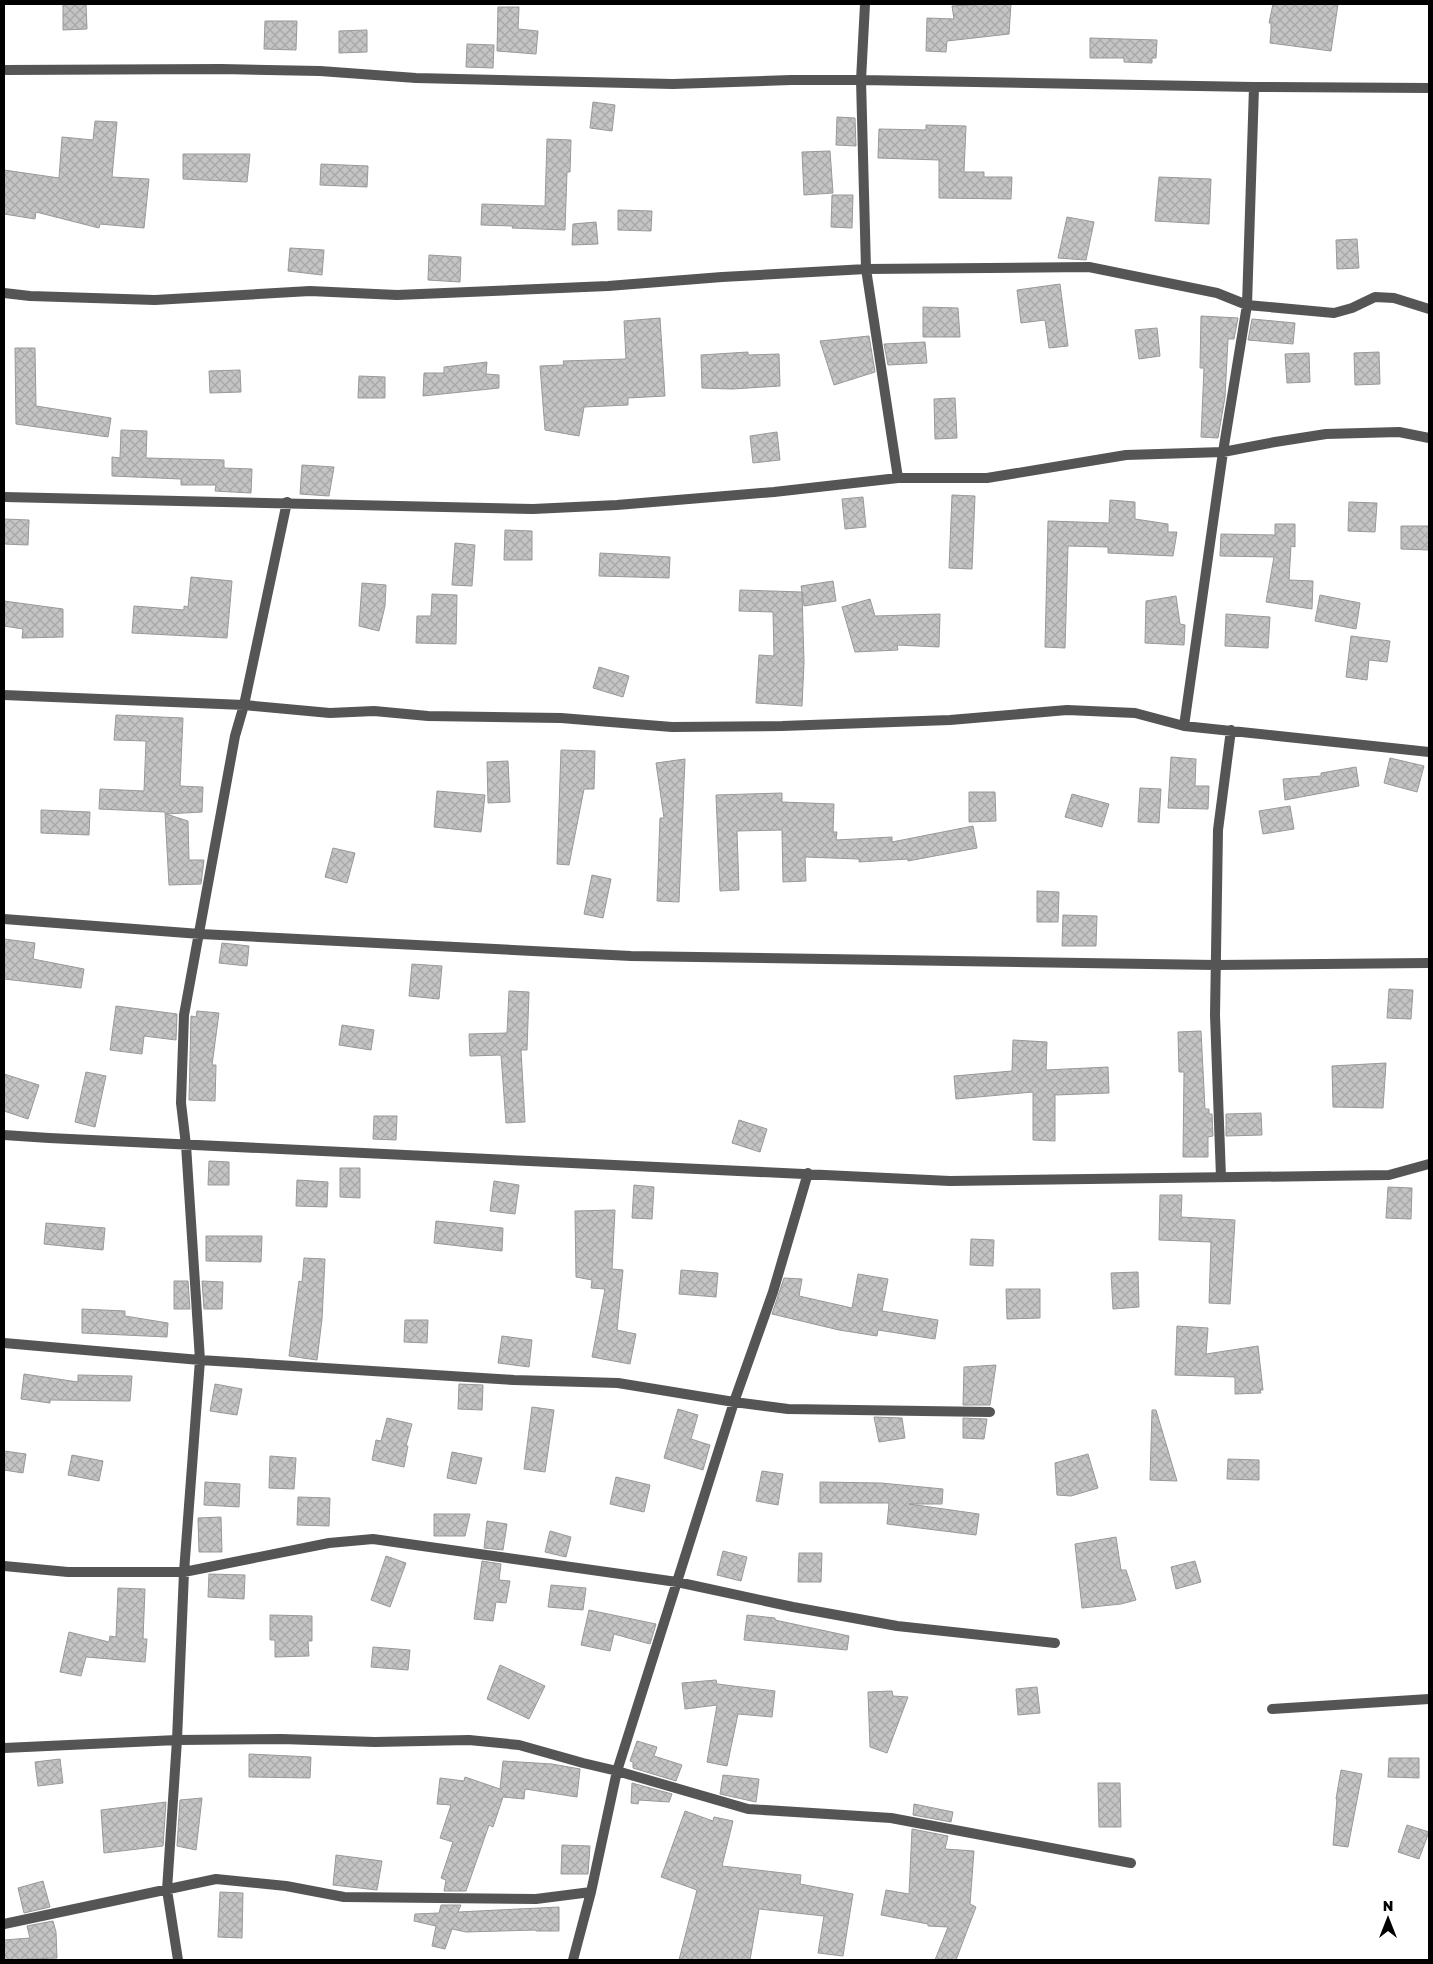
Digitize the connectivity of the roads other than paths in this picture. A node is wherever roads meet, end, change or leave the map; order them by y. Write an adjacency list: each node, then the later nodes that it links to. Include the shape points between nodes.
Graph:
1 (865, 4): 3 (street)
2 (4, 70): 3 (street, via 240,69 416,78 673,84)
3 (861, 80): 4 (street); 6 (street)
4 (1254, 86): 5 (street); 8 (street)
5 (1429, 88)
6 (866, 270): 7 (street, via 397,295 310,292 156,300); 8 (street, via 1089,267 1217,293); 12 (street)
7 (4, 293)
8 (1247, 305): 9 (street, via 1334,313 1376,297 1394,298); 11 (street)
9 (1429, 309)
10 (1429, 438): 11 (street, via 1399,432 1326,434)
11 (1223, 452): 12 (street, via 1126,455 987,478); 17 (street)
12 (898, 478): 14 (street, via 774,492 589,506 533,508)
13 (4, 497): 14 (street)
14 (287, 502): 16 (street)
15 (4, 695): 16 (street)
16 (244, 705): 17 (street, via 330,713 374,711 428,716 561,718 672,727 950,720 1067,710 1135,713); 21 (street, via 235,736)
17 (1184, 726): 18 (street)
18 (1230, 730): 19 (street); 23 (street, via 1218,830)
19 (1429, 752)
20 (4, 919): 21 (street)
21 (200, 934): 23 (street, via 631,956); 25 (street, via 184,1015 181,1104)
22 (1429, 963): 23 (street)
23 (1216, 965): 28 (street)
24 (4, 1135): 25 (street)
25 (186, 1145): 27 (street); 30 (street)
26 (1429, 1164): 28 (street, via 1389,1175)
27 (808, 1173): 28 (street, via 950,1181); 31 (street, via 773,1292)
28 (1221, 1177)
29 (4, 1343): 30 (street)
30 (200, 1360): 31 (street, via 514,1380 618,1383); 34 (street)
31 (734, 1402): 32 (street, via 788,1408); 35 (street)
32 (990, 1412)
33 (4, 1566): 34 (street, via 68,1572)
34 (184, 1572): 35 (street, via 329,1543 373,1539); 39 (street)
35 (677, 1582): 36 (street, via 897,1626); 41 (street)
36 (1055, 1643)
37 (1429, 1699): 38 (street)
38 (1272, 1709)
39 (178, 1740): 40 (street); 41 (street, via 470,1740 519,1745); 43 (street)
40 (4, 1748)
41 (617, 1770): 42 (street, via 748,1809 891,1818); 44 (street)
42 (1131, 1863)
43 (167, 1890): 44 (street, via 216,1879 286,1886 344,1897 536,1899); 45 (street); 46 (street)
44 (591, 1892): 47 (street)
45 (4, 1924)
46 (178, 1960)
47 (573, 1960)

